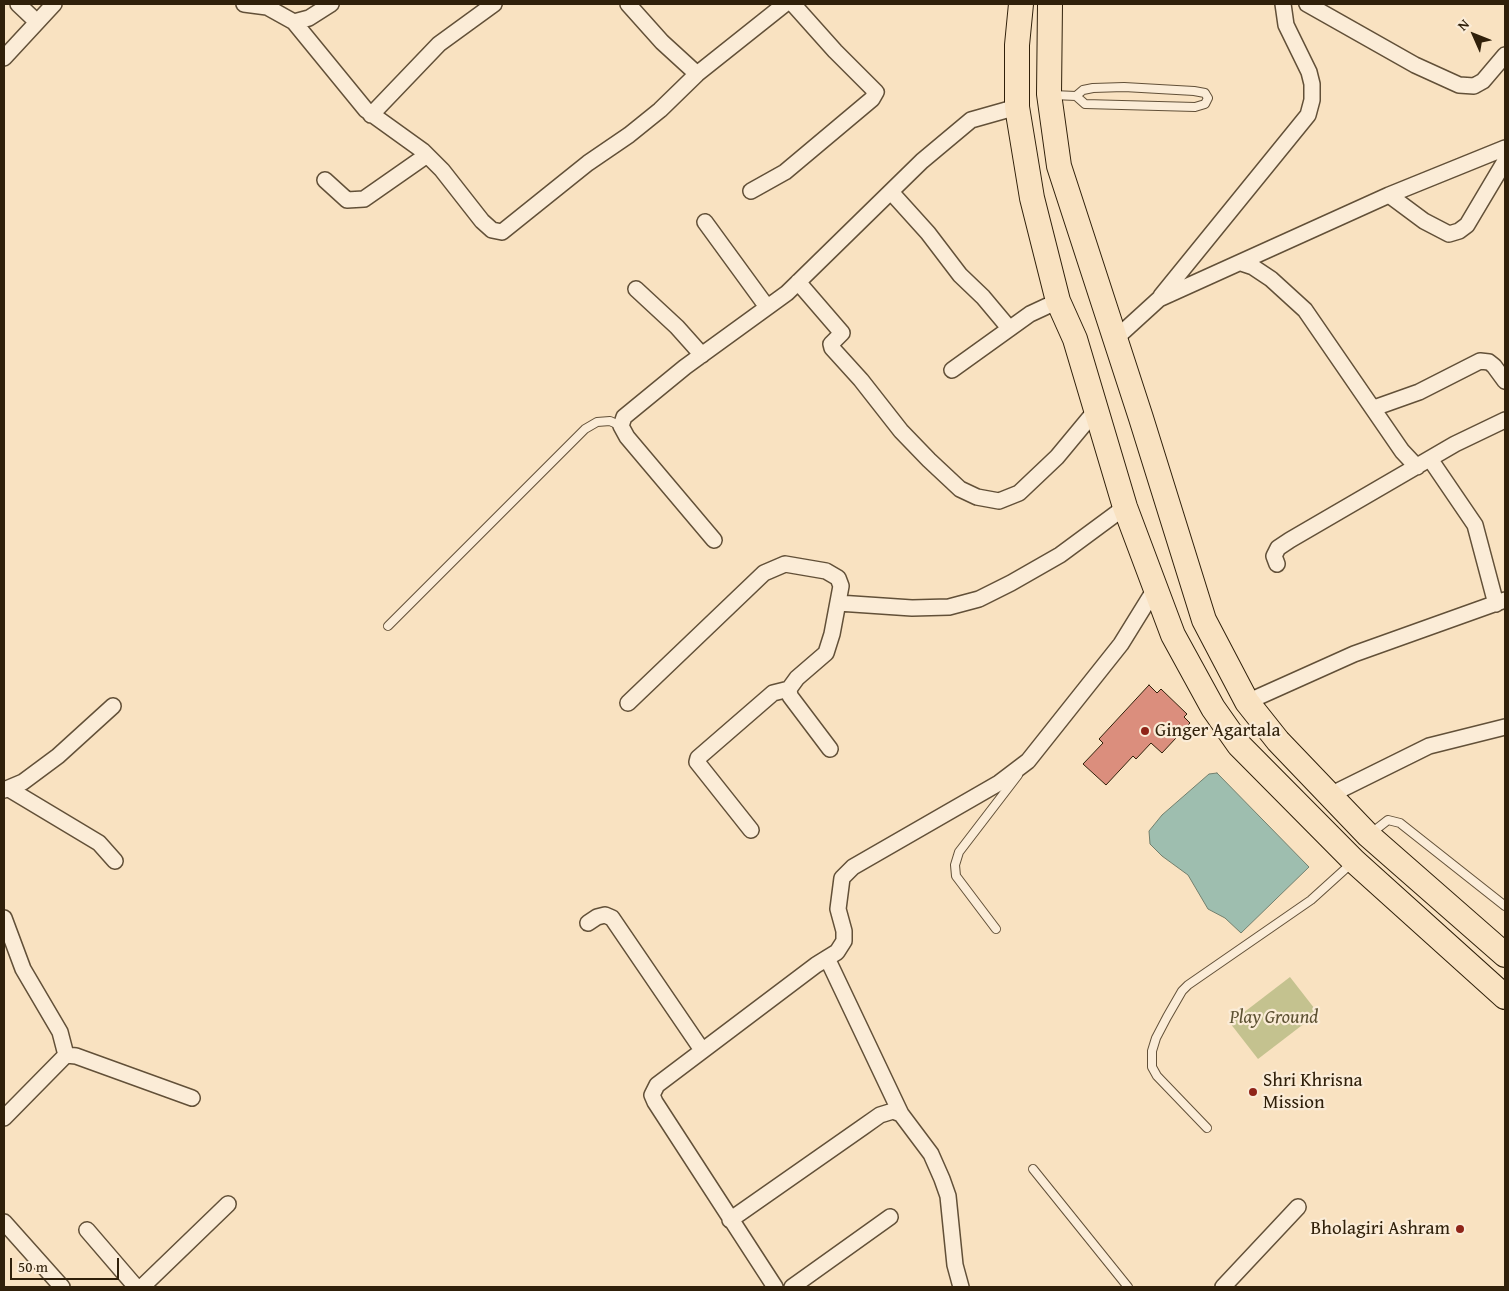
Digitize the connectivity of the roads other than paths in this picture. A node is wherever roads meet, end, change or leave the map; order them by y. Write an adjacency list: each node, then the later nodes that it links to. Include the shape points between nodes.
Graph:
1 (18, 4): 12 (street)
2 (54, 4): 12 (street)
3 (244, 4): 13 (street, via 267,6)
4 (331, 4): 13 (street, via 309,18)
5 (494, 4): 20 (street, via 434,49)
6 (628, 4): 16 (street)
7 (1021, 4): 19 (main road)
8 (1050, 4): 17 (main road)
9 (1283, 4): 32 (street, via 1286,25 1312,84 1308,115)
10 (1307, 4): 14 (street, via 1414,66 1459,85 1474,86 1483,81)
11 (784, 5): 16 (street); 25 (street, via 876,92 872,99 784,172)
12 (37, 22): 15 (street)
13 (294, 22): 20 (street)
14 (1505, 55)
15 (4, 58)
16 (697, 74): 22 (street, via 660,110 502,232 492,230 482,221)
17 (1048, 94): 18 (lane); 36 (main road, via 1059,166)
18 (1076, 96): 18 (lane, via 1093,88 1124,87 1194,90 1205,93 1208,98 1205,104 1195,107 1085,104)
19 (1017, 107): 26 (street, via 971,120); 33 (main road, via 1032,198)
20 (371, 115): 22 (street)
21 (1505, 148): 27 (street)
22 (426, 154): 24 (street, via 364,199 347,200)
23 (1505, 161): 27 (street, via 1467,224 1449,234 1424,221)
24 (325, 180)
25 (751, 191)
26 (891, 192): 30 (street); 35 (street, via 923,227 960,276 983,296)
27 (1389, 195): 29 (street, via 1310,229)
28 (705, 222): 34 (street)
29 (1241, 264): 32 (street); 40 (street, via 1254,267 1305,310)
30 (798, 282): 34 (street); 41 (street, via 842,333 831,344 832,348 862,380 901,431 960,489 977,497 999,500 1019,493 1057,458)
31 (636, 289): 37 (street)
32 (1159, 299): 36 (street)
33 (1058, 301): 35 (street); 41 (main road, via 1075,339)
34 (767, 307): 37 (street)
35 (1009, 328): 38 (street)
36 (1114, 340): 53 (main road, via 1204,620)
37 (702, 355): 43 (street, via 624,418)
38 (952, 370)
39 (1505, 381): 40 (street, via 1489,362 1480,361 1418,392)
40 (1374, 408): 44 (street, via 1402,451)
41 (1096, 410): 45 (main road)
42 (1505, 420): 44 (street)
43 (621, 426): 46 (street); 51 (lane, via 610,420 584,428)
44 (1423, 463): 47 (street, via 1278,548 1274,556); 49 (street, via 1475,525)
45 (1125, 507): 48 (main road); 50 (street, via 1060,555 979,599 949,607 921,608)
46 (714, 540)
47 (1277, 564)
48 (1155, 589): 58 (street, via 1121,644); 64 (main road, via 1192,673 1239,745)
49 (1501, 602): 53 (street, via 1354,654)
50 (838, 603): 52 (street, via 826,653 797,678); 54 (street, via 841,586 833,574 785,564 764,573)
51 (388, 626)
52 (790, 689): 57 (street, via 790,696); 61 (street, via 773,692 698,758 697,762)
53 (1247, 702): 60 (main road, via 1278,741)
54 (628, 703)
55 (113, 706): 59 (street, via 58,756)
56 (1505, 727): 60 (street, via 1429,746)
57 (830, 749)
58 (1028, 761): 68 (lane, via 959,852 954,866 956,876); 70 (street, via 999,783 853,867 842,878 838,909 844,941 837,952)
59 (7, 790): 63 (street, via 99,843)
60 (1330, 794): 62 (main road)
61 (751, 830)
62 (1368, 836): 65 (lane, via 1388,820 1400,823); 69 (main road)
63 (115, 861)
64 (1354, 861): 71 (main road); 78 (lane, via 1311,900 1188,985 1167,1017 1152,1051 1152,1067)
65 (1505, 906)
66 (4, 918): 74 (street, via 23,969 60,1032)
67 (588, 923): 73 (street, via 605,915 612,918)
68 (996, 930)
69 (1499, 949): 71 (main road)
70 (827, 958): 73 (street); 76 (street)
71 (1474, 970): 72 (main road)
72 (1505, 997)
73 (702, 1050): 83 (street, via 664,1078 652,1094)
74 (66, 1055): 75 (street); 77 (street)
75 (192, 1098)
76 (901, 1114): 83 (street, via 893,1111 880,1115); 91 (street, via 931,1154 948,1196)
77 (4, 1118)
78 (1206, 1128)
79 (1033, 1169): 92 (lane)
80 (228, 1204): 88 (street)
81 (1298, 1207): 93 (street)
82 (890, 1217): 90 (street)
83 (730, 1220): 89 (street)
84 (4, 1222): 86 (street)
85 (87, 1230): 87 (street)
86 (62, 1287)
87 (136, 1287)
88 (142, 1287)
89 (774, 1287)
90 (792, 1287)
91 (960, 1287)
92 (1128, 1287)
93 (1223, 1287)

